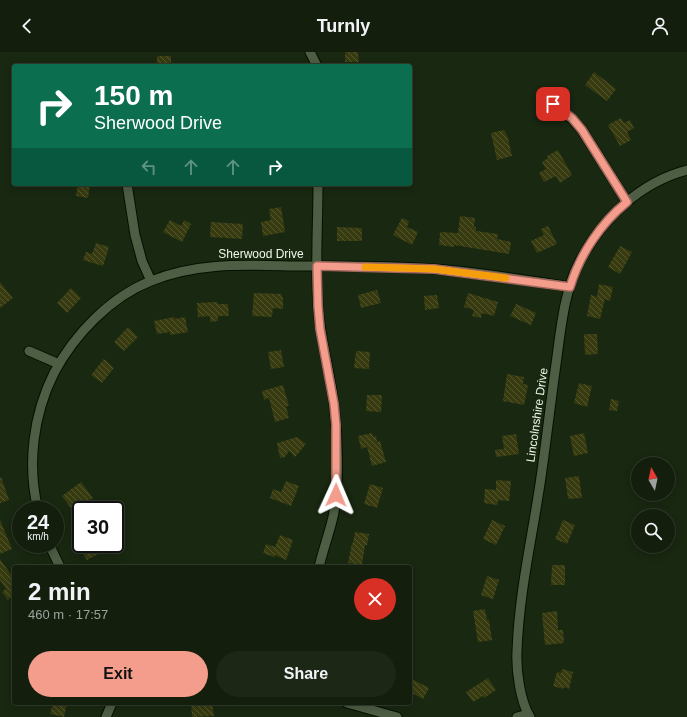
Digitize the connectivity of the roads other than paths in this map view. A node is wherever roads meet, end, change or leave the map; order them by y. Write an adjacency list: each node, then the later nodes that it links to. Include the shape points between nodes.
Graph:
1 (310, 52): 2 (street)
2 (316, 64)
3 (553, 104): 7 (street, via 572,118 582,130)
4 (687, 170): 7 (street, Lincolnshire Drive, via 660,180)
5 (127, 186): 9 (street, via 135,235)
6 (318, 186): 8 (street)
7 (627, 202): 10 (street, Lincolnshire Drive, via 597,233 582,258)
8 (317, 266): 9 (street, Sherwood Drive, via 217,266 184,271); 10 (street, Sherwood Drive, via 434,269); 16 (street, via 320,329 334,404 337,468 333,517)
9 (151, 281): 12 (street, Sherwood Drive, via 120,299 90,323 70,346)
10 (570, 287): 19 (street, Lincolnshire Drive, via 559,341 519,621 518,675)
11 (29, 351): 12 (street)
12 (59, 364): 13 (street, Sherwood Drive, via 46,391 36,425 33,466)
13 (36, 501)
14 (53, 553): 15 (street)
15 (59, 565)
16 (320, 565)
17 (111, 705): 20 (street)
18 (354, 705): 21 (street)
19 (529, 716): 22 (street)
20 (106, 717)
21 (397, 717)
22 (517, 717)

